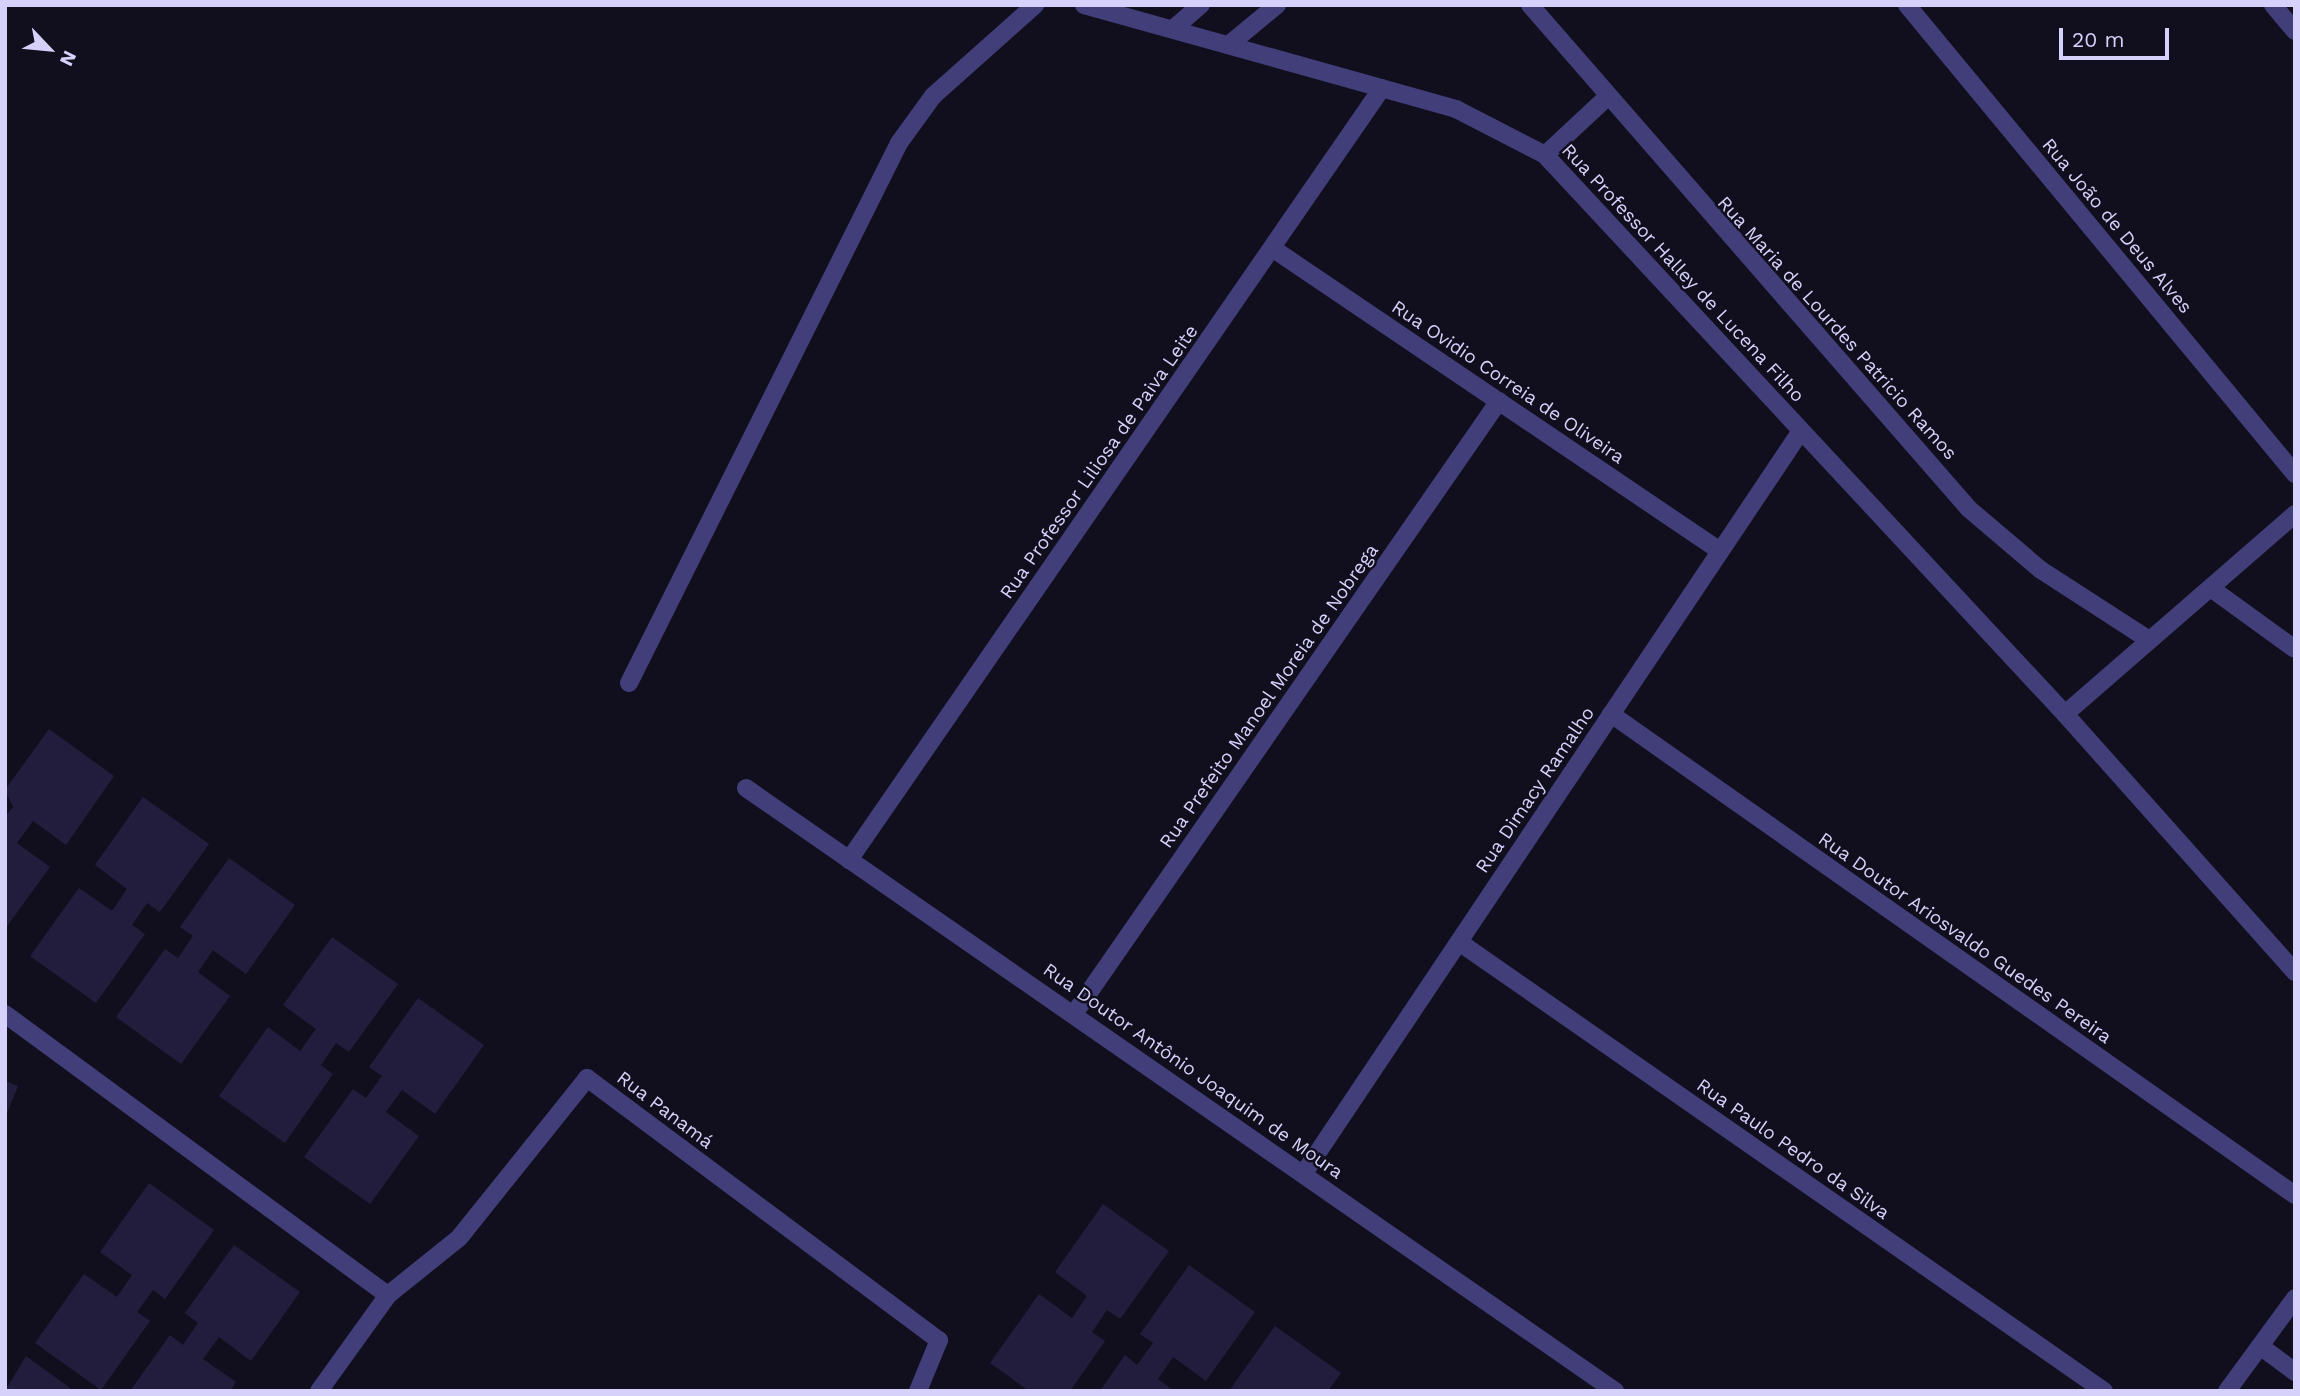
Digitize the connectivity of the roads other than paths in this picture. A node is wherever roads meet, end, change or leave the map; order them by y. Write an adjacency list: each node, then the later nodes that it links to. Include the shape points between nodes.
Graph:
1 (1035, 5): 23 (street, via 933,96 899,143)
2 (1084, 5): 8 (street, Rua Professor Halley de Lucena Filho)
3 (1201, 5): 8 (street)
4 (1277, 5): 10 (street)
5 (1530, 5): 12 (street, Rua Maria de Lourdes Patricio Ramos)
6 (1908, 5): 17 (street, Rua João de Deus Alves)
7 (2273, 5): 9 (street)
8 (1174, 29): 10 (street, Rua Professor Halley de Lucena Filho)
9 (2295, 31)
10 (1231, 43): 11 (street, Rua Professor Halley de Lucena Filho)
11 (1382, 88): 13 (street, Rua Professor Halley de Lucena Filho, via 1456,108); 14 (street, Rua Professor Liliosa de Paiva Leite)
12 (1605, 99): 13 (street); 21 (street, Rua Maria de Lourdes Patricio Ramos, via 1969,509 2041,570)
13 (1545, 155): 16 (street, Rua Professor Halley de Lucena Filho)
14 (1272, 248): 15 (street, Rua Ovidio Correia de Oliveira); 27 (street, Rua Professor Liliosa de Paiva Leite)
15 (1499, 401): 19 (street, Rua Ovidio Correia de Oliveira); 31 (street, Rua Prefeito Manoel Moreia de Nobrega)
16 (1801, 431): 19 (street, Rua Dimacy Ramalho); 25 (street, Rua Professor Halley de Lucena Filho)
17 (2295, 474)
18 (2295, 513): 20 (street)
19 (1720, 551): 24 (street, Rua Dimacy Ramalho)
20 (2212, 589): 21 (street); 22 (street)
21 (2149, 639): 25 (street)
22 (2295, 649)
23 (629, 683)
24 (1611, 714): 28 (street, Rua Dimacy Ramalho); 33 (street, Rua Doutor Ariosvaldo Guedes Pereira)
25 (2066, 714): 29 (street, Rua Professor Halley de Lucena Filho)
26 (746, 788): 27 (street, Rua Doutor Antônio Joaquim de Moura)
27 (849, 860): 31 (street, Rua Doutor Antônio Joaquim de Moura)
28 (1459, 942): 32 (street, Rua Dimacy Ramalho); 41 (street, Rua Paulo Pedro da Silva)
29 (2295, 972)
30 (5, 1014): 34 (street)
31 (1074, 1014): 32 (street, Rua Doutor Antônio Joaquim de Moura)
32 (1304, 1173): 40 (street, Rua Doutor Antônio Joaquim de Moura)
33 (2295, 1195)
34 (388, 1295): 38 (street, Rua Panamá); 39 (street, Rua Panamá, via 460,1238 587,1078 939,1340)
35 (2295, 1298): 36 (street)
36 (2260, 1346): 37 (street); 42 (street)
37 (2295, 1372)
38 (319, 1391)
39 (918, 1391)
40 (1615, 1391)
41 (2104, 1391)
42 (2227, 1391)

